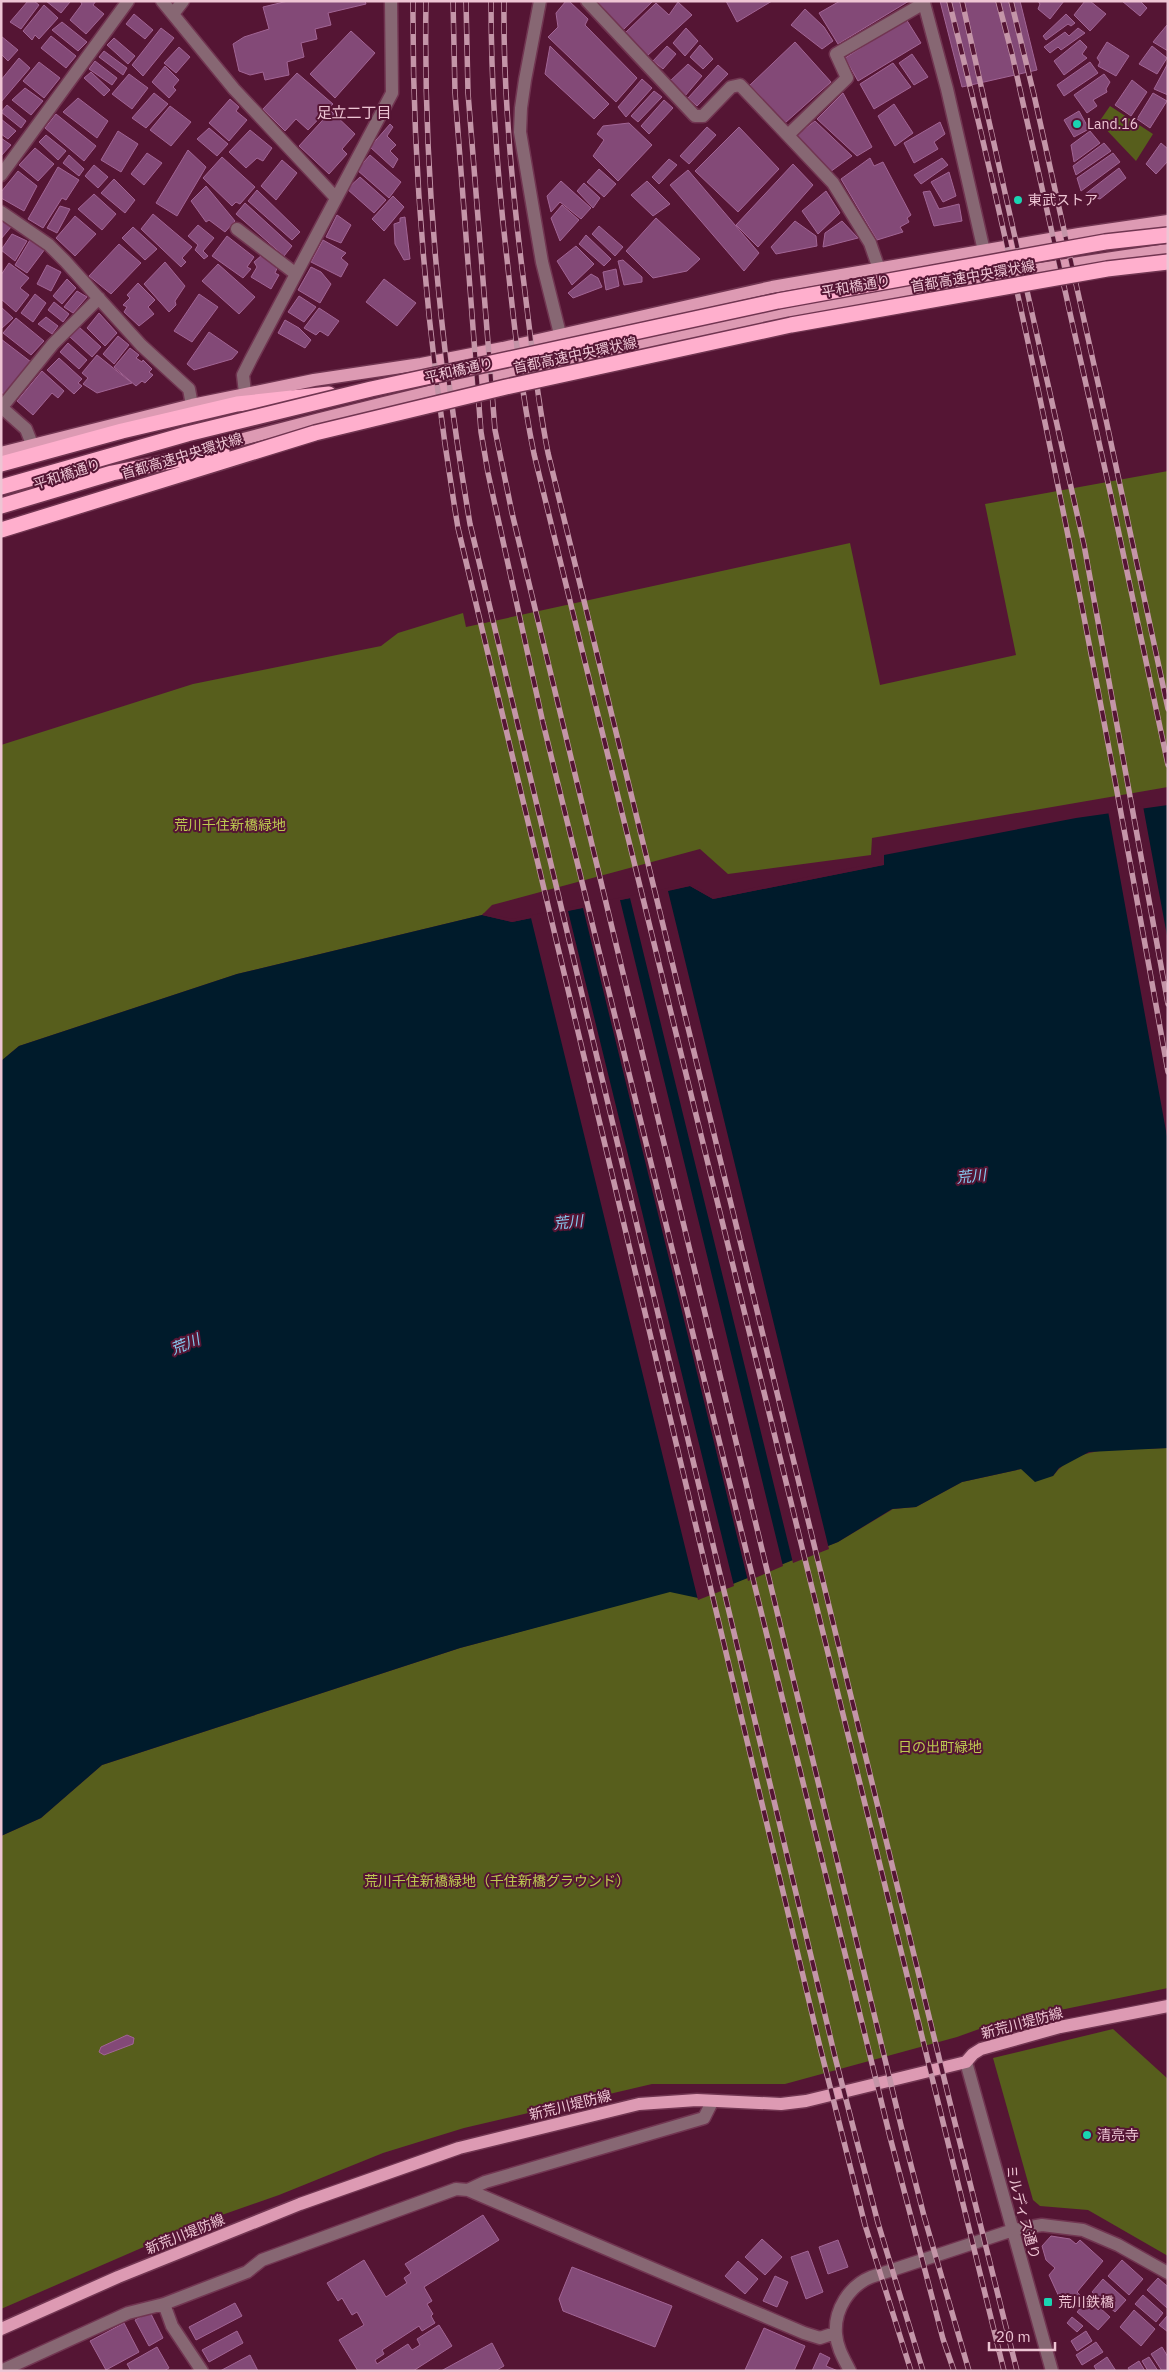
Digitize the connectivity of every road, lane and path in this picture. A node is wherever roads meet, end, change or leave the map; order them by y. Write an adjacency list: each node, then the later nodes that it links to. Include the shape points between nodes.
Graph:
1 (128, 1): 10 (street)
2 (162, 1): 8 (street)
3 (183, 1): 8 (street)
4 (392, 1): 11 (street, via 392,93)
5 (540, 1): 22 (street, via 520,108 520,132 542,262)
6 (587, 1): 9 (street, via 695,116 703,116 731,87 740,86)
7 (923, 2): 9 (street, via 836,54 848,78); 17 (street, via 947,89)
8 (173, 14): 11 (street, via 234,89)
9 (788, 135): 19 (street, via 833,183 870,243)
10 (1, 175)
11 (336, 198): 20 (street)
12 (1, 212): 21 (street, via 49,245)
13 (1168, 221): 17 (main road, 平和橋通り)
14 (237, 229): 20 (street)
15 (1168, 235): 23 (highway, 首都高速中央環状線, bridge, via 1096,244 778,301)
16 (1168, 250): 33 (main road, 平和橋通り, via 993,277 789,314 507,374 154,462)
17 (984, 251): 19 (main road, 平和橋通り)
18 (1168, 262): 27 (highway, 首都高速中央環状線, bridge, via 1097,271 791,325 506,387)
19 (879, 269): 22 (main road, 平和橋通り, via 772,287)
20 (296, 274): 24 (street, via 243,375)
21 (99, 298): 25 (street, via 141,345 189,389); 26 (street, via 53,344)
22 (560, 334): 24 (main road, 平和橋通り, via 421,364)
23 (371, 389): 30 (highway, bridge, via 237,404); 31 (highway, 首都高速中央環状線, bridge, via 142,446)
24 (245, 394): 25 (main road, 平和橋通り)
25 (192, 405): 28 (main road, 平和橋通り)
26 (2, 407): 28 (street, via 26,429)
27 (315, 433): 32 (highway, bridge, via 112,473); 34 (highway, 首都高速中央環状線, bridge)
28 (32, 444): 29 (main road, 平和橋通り)
29 (1, 453)
30 (1, 464)
31 (1, 487)
32 (1, 506)
33 (1, 510)
34 (1, 530)
35 (1168, 2006): 36 (main road, 新荒川堤防線, via 1060,2028 990,2047 973,2054)
36 (966, 2062): 37 (main road, 新荒川堤防線, via 806,2101 781,2104); 39 (street, ミルディス通り)
37 (712, 2102): 38 (street, via 704,2118 485,2182); 42 (main road, 新荒川堤防線, via 639,2104 459,2148 300,2204 118,2277)
38 (468, 2190): 41 (street, via 456,2189 262,2260 247,2272); 43 (street, via 804,2333 820,2338)
39 (1012, 2230): 40 (street, via 1042,2225 1084,2230); 43 (street, via 862,2281 840,2307); 47 (street, ミルディス通り)
40 (1168, 2273)
41 (164, 2304): 44 (street, via 128,2313); 45 (street, via 172,2326)
42 (1, 2329)
43 (836, 2333): 46 (street, via 839,2349)
44 (1, 2370)
45 (202, 2371)
46 (850, 2371)
47 (1052, 2371)

